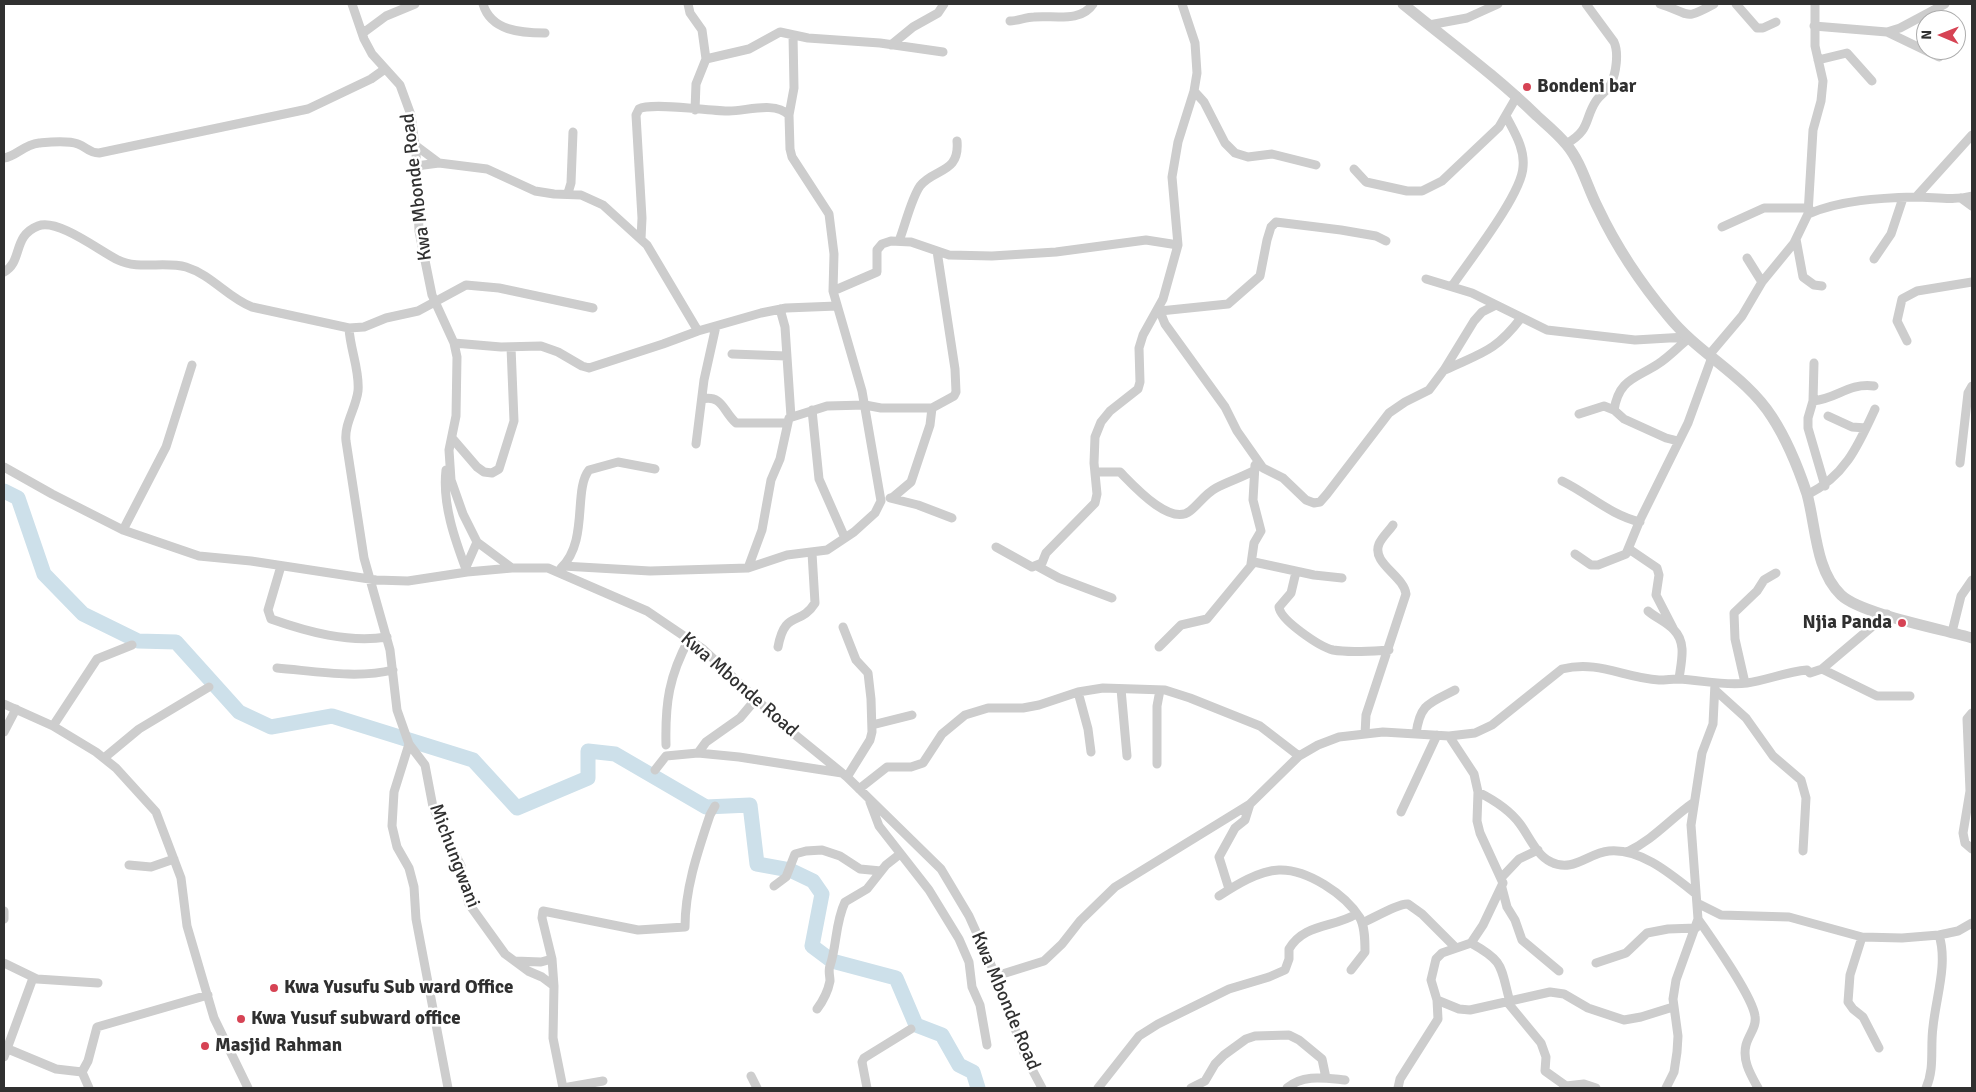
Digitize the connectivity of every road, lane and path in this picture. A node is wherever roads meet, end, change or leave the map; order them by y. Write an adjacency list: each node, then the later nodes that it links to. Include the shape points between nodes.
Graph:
1 (352, 4): 21 (street, Kwa Mbonde Road)
2 (415, 4): 21 (street, via 386,16)
3 (483, 4): 22 (street, via 489,16 509,30)
4 (688, 4): 27 (street, via 690,13 702,30)
5 (944, 4): 24 (street, via 938,13)
6 (1093, 4): 16 (street, via 1089,10 1068,17 1032,16)
7 (1182, 4): 31 (street, via 1197,52)
8 (1403, 4): 18 (street)
9 (1498, 4): 18 (street, via 1467,18)
10 (1586, 4): 39 (street, via 1614,42 1617,56 1610,85 1595,102 1585,128)
11 (1660, 4): 12 (street, via 1689,15 1700,13)
12 (1714, 4)
13 (1736, 4): 17 (street, via 1757,28)
14 (1815, 4): 19 (street)
15 (1945, 4): 20 (street)
16 (1010, 21)
17 (1776, 22)
18 (1429, 25): 32 (street)
19 (1814, 26): 20 (street); 28 (street)
20 (1887, 32): 25 (street)
21 (363, 33): 29 (street, Kwa Mbonde Road, via 372,54)
22 (544, 33)
23 (794, 34): 24 (street); 27 (street, via 780,32 749,49); 34 (street, via 794,88)
24 (891, 45): 26 (street)
25 (1916, 46)
26 (943, 52)
27 (706, 59): 33 (street, via 696,84)
28 (1818, 60): 30 (street, via 1847,54); 52 (street, via 1823,81 1812,130)
29 (385, 69): 40 (street, Kwa Mbonde Road, via 402,89 411,114); 41 (street, via 318,105 294,113 99,153 90,152 78,144 45,142 24,147)
30 (1872, 81)
31 (1194, 91): 43 (street, via 1204,102 1225,143 1235,153 1248,157 1272,154); 58 (street, via 1183,121 1172,178)
32 (1517, 96): 35 (street); 39 (street)
33 (695, 110): 34 (street, via 777,107); 54 (street, via 647,106 637,112)
34 (788, 115): 68 (street, via 792,157 829,214 834,254)
35 (1506, 116): 45 (street, via 1494,133 1460,165 1442,181 1422,192 1366,182); 66 (street, via 1522,148 1524,167 1520,181 1481,248)
36 (572, 132): 46 (street)
37 (1972, 135): 48 (street)
38 (957, 142): 56 (street, via 957,156 952,163 919,188)
39 (1566, 144): 79 (street, via 1612,234 1652,296)
40 (415, 145): 42 (street); 44 (street, Kwa Mbonde Road)
41 (4, 158)
42 (439, 163): 44 (street); 46 (street, via 492,170 535,190)
43 (1316, 165)
44 (416, 166): 69 (street, Kwa Mbonde Road, via 419,230)
45 (1354, 169)
46 (568, 193): 54 (street, via 603,205)
47 (1972, 196): 50 (street)
48 (1916, 197): 49 (street); 50 (street)
49 (1903, 198): 52 (street, via 1863,200); 61 (street, via 1891,234)
50 (1961, 198): 51 (street)
51 (1972, 206)
52 (1808, 211): 53 (street, via 1764,208); 55 (street)
53 (1722, 227)
54 (641, 238): 78 (street)
55 (1796, 239): 64 (street); 67 (street, via 1802,277)
56 (899, 241): 59 (street); 68 (street, via 882,244 877,250 877,272)
57 (1386, 241): 74 (street, via 1376,236 1276,222 1267,240 1260,276 1228,304)
58 (1178, 245): 59 (street, via 1146,240 1056,252 992,256 949,255); 74 (street)
59 (937, 251): 94 (street, via 956,392)
60 (1747, 258): 64 (street)
61 (1874, 259)
62 (4, 272): 77 (street, via 12,266 23,236 40,225 50,226 127,264 186,267 215,281 252,307)
63 (1426, 279): 66 (street)
64 (1762, 282): 85 (street, via 1742,316)
65 (1972, 282): 80 (street, via 1917,292 1902,300 1897,322)
66 (1452, 286): 70 (street)
67 (1822, 286)
68 (833, 291): 71 (street)
69 (435, 304): 72 (street, via 468,285 499,288); 77 (street, via 418,312); 81 (street, Kwa Mbonde Road)
70 (1496, 305): 75 (street); 88 (street, via 1474,320)
71 (837, 306): 73 (street); 93 (street)
72 (593, 308)
73 (780, 309): 76 (street); 84 (street, via 785,326)
74 (1159, 310): 107 (street, via 1225,407); 112 (street, via 1143,335 1139,348 1138,389 1101,422 1095,438)
75 (1521, 318): 79 (street, via 1562,333 1635,340); 88 (street, via 1497,346)
76 (716, 326): 78 (street); 91 (street)
77 (349, 328): 138 (street, Michungwani, via 358,389 345,436)
78 (698, 331): 82 (street, via 589,368 541,346)
79 (1687, 338): 85 (street); 97 (street, via 1664,360 1626,382 1616,397)
80 (1907, 341)
81 (454, 343): 82 (street); 103 (street, Kwa Mbonde Road, via 457,356 456,416)
82 (511, 347): 103 (street, via 514,421 498,469 492,473 484,472)
83 (732, 354): 84 (street)
84 (786, 356): 100 (street)
85 (1710, 356): 104 (street, via 1688,423); 115 (street, via 1734,375 1771,415 1790,448)
86 (1814, 364): 92 (street)
87 (192, 365): 121 (street, via 168,442)
88 (1444, 370): 107 (street, via 1429,390 1389,413 1320,502 1306,500 1283,478 1263,468)
89 (1874, 386): 92 (street, via 1856,385 1833,398)
90 (1972, 386): 101 (street, via 1968,392)
91 (702, 399): 100 (street, via 718,400 736,422); 105 (street)
92 (1813, 402): 114 (street, via 1808,428)
93 (865, 405): 94 (street); 96 (street, via 827,406); 116 (street, via 865,419)
94 (932, 408): 117 (street, via 930,425 911,482)
95 (1875, 409): 102 (street)
96 (812, 410): 100 (street); 122 (street, via 819,479)
97 (1614, 410): 98 (street, via 1604,406); 104 (street, via 1624,419)
98 (1579, 414)
99 (1828, 416): 102 (street, via 1852,427)
100 (789, 420): 133 (street, via 780,459 771,480 762,530)
101 (1969, 420): 108 (street)
102 (1866, 428): 114 (street, via 1861,442)
103 (452, 438): 106 (street, Kwa Mbonde Road)
104 (1678, 441): 119 (street)
105 (696, 444)
106 (449, 450): 123 (street, Kwa Mbonde Road, via 456,500); 134 (street, via 444,483 447,505)
107 (1255, 458): 111 (street)
108 (1960, 463)
109 (4, 467): 121 (street)
110 (655, 469): 132 (street, via 618,462 589,470 584,479 574,549)
111 (1255, 470): 112 (street, via 1215,488 1189,512 1182,514 1165,512 1120,472); 128 (street, via 1253,500 1261,531 1254,543)
112 (1095, 472): 130 (street, via 1098,494 1095,503)
113 (1562, 481): 119 (street, via 1616,514)
114 (1824, 486): 115 (street)
115 (1807, 495): 142 (street, via 1820,556 1834,587 1849,602)
116 (882, 498): 117 (street); 122 (street, via 875,513)
117 (892, 498): 118 (street)
118 (952, 518)
119 (1640, 522): 125 (street)
120 (1393, 525): 152 (street, via 1378,545 1378,552 1387,569 1403,582 1406,594)
121 (123, 530): 129 (street, via 199,556)
122 (845, 538): 126 (street, via 827,550)
123 (477, 542): 131 (street, Kwa Mbonde Road); 134 (street)
124 (996, 547): 130 (street, via 1032,567)
125 (1629, 549): 127 (street, via 1623,557 1598,565 1591,565); 144 (street, via 1656,568 1659,575 1656,595)
126 (812, 553): 133 (street, via 787,554); 150 (street, via 814,603 810,610 788,622)
127 (1575, 554)
128 (1251, 564): 135 (street, via 1259,562); 151 (street, via 1207,619 1181,626)
129 (281, 566): 138 (street); 146 (street, via 268,610 271,620 314,633 366,640)
130 (1037, 566): 140 (street)
131 (512, 568): 132 (street, Kwa Mbonde Road); 134 (street)
132 (560, 568): 133 (street, via 650,571); 147 (street, Kwa Mbonde Road, via 577,582 647,611)
133 (748, 568)
134 (466, 569): 138 (street, via 408,581)
135 (1296, 572): 137 (street); 152 (street, via 1291,593 1279,607 1282,617 1333,650)
136 (1776, 573): 157 (street, via 1764,580 1734,613 1735,639)
137 (1342, 578)
138 (368, 579): 146 (street, Michungwani)
139 (1972, 580): 145 (street, via 1961,596)
140 (1112, 598)
141 (1648, 611): 144 (street)
142 (1887, 614): 145 (street); 154 (street)
143 (843, 627): 170 (street, via 856,660 868,673)
144 (1673, 628): 156 (street, via 1683,649)
145 (1952, 632): 148 (street)
146 (387, 637): 155 (street, Michungwani)
147 (689, 638): 165 (street, Kwa Mbonde Road); 179 (street, via 676,662 667,691)
148 (1972, 638)
149 (132, 645): 171 (street, via 97,659)
150 (778, 647)
151 (1159, 647)
152 (1389, 650): 174 (street, via 1366,715)
153 (277, 668): 155 (street, via 339,673)
154 (1822, 669): 157 (street, via 1788,672); 164 (street, via 1877,696)
155 (393, 670): 178 (street, Michungwani, via 397,710)
156 (1679, 679): 158 (street); 177 (street, via 1646,678 1589,665 1562,669 1492,724 1475,733)
157 (1745, 683): 158 (street)
158 (1715, 686): 191 (street, via 1713,724 1702,752); 197 (street, via 1746,718 1773,756 1800,780 1806,798)
159 (209, 687): 184 (street, via 139,729)
160 (1121, 689): 161 (street); 163 (street); 182 (street)
161 (1160, 690): 183 (street, via 1190,698 1260,726); 185 (street)
162 (1455, 690): 175 (street, via 1426,705 1418,719)
163 (1078, 692): 180 (street); 188 (street, via 1039,705 988,708 966,715 942,734 923,763 911,767 887,767)
164 (1910, 696)
165 (756, 699): 181 (street, via 740,718 706,742); 187 (street, Kwa Mbonde Road)
166 (4, 704): 167 (street)
167 (16, 709): 171 (street); 173 (street)
168 (1972, 713): 172 (street, via 1968,716)
169 (912, 715): 170 (street)
170 (872, 725): 187 (street, via 870,740)
171 (53, 726): 184 (street)
172 (1970, 730): 195 (street, via 1970,791 1963,832 1965,843)
173 (4, 732)
174 (1365, 734): 175 (street); 183 (street, via 1339,737)
175 (1416, 734): 176 (street)
176 (1438, 735): 177 (street); 194 (street)
177 (1449, 736): 189 (street, via 1474,774)
178 (409, 744): 220 (street, Michungwani, via 425,765 432,807 461,866 469,904); 245 (street, via 394,792 391,818 397,847 412,880 416,919)
179 (666, 745)
180 (1091, 752)
181 (698, 753): 186 (street, via 666,756); 187 (street)
182 (1128, 756)
183 (1299, 756): 192 (street)
184 (104, 758): 200 (street, via 156,812)
185 (1157, 764)
186 (655, 770)
187 (845, 775): 188 (street, Kwa Mbonde Road)
188 (859, 788): 190 (street, Kwa Mbonde Road)
189 (1478, 792): 196 (street, via 1498,802 1513,815); 203 (street, via 1480,834)
190 (869, 799): 199 (street, via 879,826); 225 (street, Kwa Mbonde Road, via 941,869 969,916)
191 (1693, 803): 198 (street, via 1646,843); 208 (street, via 1691,846)
192 (1250, 804): 206 (street, via 1245,820 1235,828 1219,857); 225 (street, via 1115,887 1044,961)
193 (715, 806): 219 (street, via 691,876 685,927 638,930 543,911)
194 (1401, 812)
195 (1972, 849)
196 (1538, 850): 198 (street, via 1553,863 1571,865 1609,851); 203 (street, via 1519,859)
197 (1803, 851)
198 (1627, 852): 208 (street, via 1651,862)
199 (900, 854): 202 (street); 235 (street, via 930,890 959,939 969,962)
200 (174, 859): 201 (street, via 151,867); 229 (street, via 184,892 190,936)
201 (129, 865)
202 (881, 871): 204 (street, via 860,869 832,852 806,851 794,854 786,877); 233 (street, via 867,889 845,902 840,912 829,967 830,981)
203 (1502, 878): 205 (street)
204 (774, 886)
205 (1502, 888): 217 (street); 224 (street, via 1522,940)
206 (1229, 889): 207 (street); 210 (street, via 1261,874 1279,870 1294,872 1335,890)
207 (1218, 896)
208 (1696, 899): 213 (street); 216 (street, via 1721,915 1788,917)
209 (4, 911): 211 (street)
210 (1356, 914): 212 (street); 250 (street, via 1313,928 1298,938 1289,949 1285,970 1229,989 1139,1036)
211 (4, 919)
212 (1362, 923): 218 (street, via 1408,904); 223 (street, via 1365,952)
213 (1697, 923): 222 (street, via 1647,933 1626,953); 232 (street, via 1676,980); 256 (street, via 1719,950 1754,1010 1755,1027 1746,1044 1745,1056)
214 (1972, 923): 215 (street, via 1958,931)
215 (1939, 935): 216 (street); 257 (street, via 1943,958 1932,1029 1933,1065)
216 (1862, 937): 236 (street, via 1850,975 1848,1002 1863,1017)
217 (1471, 943): 218 (street); 231 (street, via 1492,955 1500,964)
218 (1456, 948): 230 (street, via 1436,959 1431,980)
219 (552, 959): 220 (street); 228 (street)
220 (515, 962): 228 (street, Michungwani)
221 (4, 963): 226 (street)
222 (1596, 964)
223 (1351, 970)
224 (1559, 971)
225 (996, 976): 249 (street, Kwa Mbonde Road, via 1026,1056)
226 (33, 978): 227 (street); 237 (street)
227 (98, 983)
228 (554, 986): 246 (street, via 553,1038)
229 (208, 995): 238 (street, via 97,1027); 244 (street, via 221,1034)
230 (1437, 1000): 231 (street, via 1470,1010); 253 (street, via 1438,1019 1400,1079)
231 (1509, 1002): 232 (street, via 1550,992 1564,994 1588,1008 1624,1020); 254 (street, via 1541,1042 1548,1074 1566,1086 1584,1084)
232 (1674, 1007): 255 (street, via 1677,1052 1674,1072)
233 (817, 1009)
234 (911, 1029): 248 (street, via 864,1058)
235 (987, 1045)
236 (1879, 1048)
237 (6, 1053): 238 (street, via 56,1069)
238 (82, 1072): 243 (street)
239 (751, 1076): 247 (street)
240 (1326, 1078): 241 (street); 251 (street, via 1322,1059 1299,1040 1288,1036 1255,1036 1224,1054 1205,1081); 252 (street, via 1301,1079)
241 (1345, 1080)
242 (603, 1081): 246 (street)
243 (88, 1088)
244 (248, 1088)
245 (448, 1088)
246 (563, 1088)
247 (757, 1088)
248 (867, 1088)
249 (1042, 1088)
250 (1098, 1088)
251 (1191, 1088)
252 (1287, 1088)
253 (1398, 1088)
254 (1596, 1088)
255 (1666, 1088)
256 (1758, 1088)
257 (1926, 1088)

